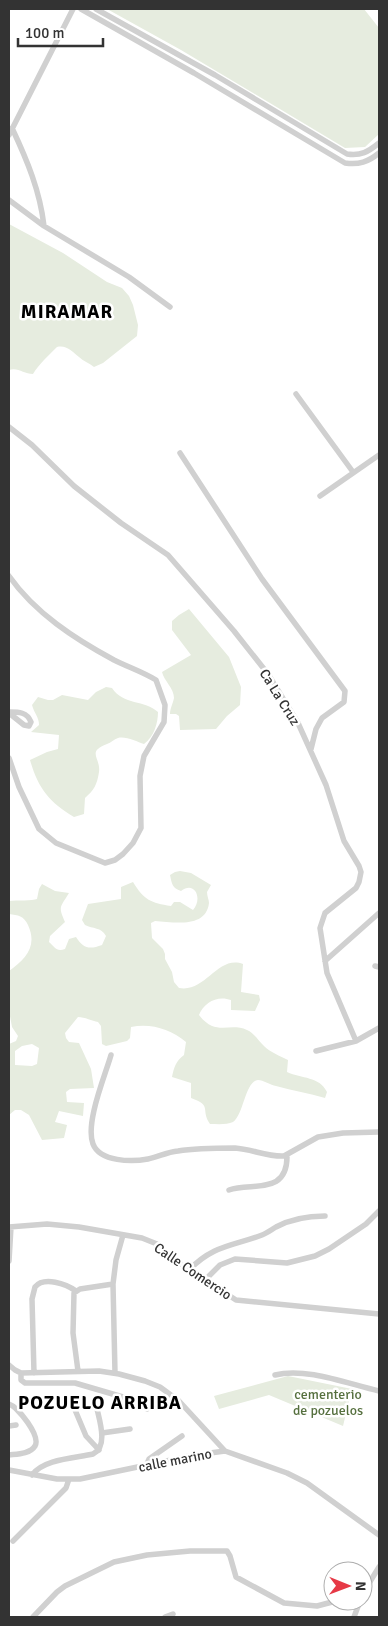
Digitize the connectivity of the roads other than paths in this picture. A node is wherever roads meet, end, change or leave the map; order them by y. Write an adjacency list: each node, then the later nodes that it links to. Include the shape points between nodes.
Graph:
1 (73, 9): 4 (street)
2 (81, 9): 7 (street, via 345,163 369,162)
3 (96, 9): 6 (street, via 347,154 367,153)
4 (12, 128): 5 (street); 9 (street, via 28,162)
5 (9, 135)
6 (379, 143)
7 (379, 154)
8 (9, 200): 9 (street)
9 (44, 226): 10 (street, via 129,277)
10 (170, 306)
11 (296, 394): 15 (street)
12 (9, 427): 18 (street, Ca La Cruz, via 74,486 168,555 268,674)
13 (180, 453): 18 (street, via 262,579 345,691 344,702 322,718)
14 (379, 455): 15 (street)
15 (353, 472): 16 (street)
16 (320, 496)
17 (9, 576): 19 (street, via 21,593 48,617 114,660 156,680 165,705 164,722 142,762 141,828 133,843 115,860 105,863 56,843 39,829)
18 (310, 749): 21 (street, Ca La Cruz, via 326,785 344,841 361,872 356,888 322,920 320,928)
19 (9, 758)
20 (379, 913): 21 (street)
21 (325, 960): 23 (street, Ca La Cruz, via 327,973)
22 (379, 1028): 23 (street)
23 (356, 1041): 24 (street)
24 (316, 1050)
25 (111, 1054): 27 (street, via 92,1130 94,1146 102,1154 116,1159 142,1160 179,1151 229,1148)
26 (379, 1132): 27 (street, via 326,1135 306,1142)
27 (287, 1155): 28 (street, via 285,1171 276,1181 259,1187)
28 (229, 1190)
29 (379, 1211): 35 (street, via 366,1224 315,1256 287,1263 235,1259 220,1265)
30 (325, 1216): 34 (street, via 296,1219 214,1250)
31 (10, 1227): 32 (street, Calle Comercio, via 47,1224); 33 (street)
32 (123, 1235): 34 (street, Calle Comercio, via 157,1244); 36 (street)
33 (9, 1261)
34 (189, 1270): 35 (street, Calle Comercio)
35 (205, 1280): 38 (street, Calle Comercio, via 236,1300)
36 (112, 1284): 37 (street); 43 (street)
37 (76, 1291): 40 (street, via 72,1320); 42 (street, via 58,1283 42,1282 35,1287 32,1300)
38 (379, 1314)
39 (9, 1365): 41 (street)
40 (78, 1371): 42 (street); 43 (street)
41 (21, 1373): 42 (street); 49 (street, via 20,1380 25,1383 81,1384 140,1402)
42 (34, 1374)
43 (114, 1374): 56 (street, via 145,1381 173,1396)
44 (275, 1375): 45 (street, via 301,1372)
45 (379, 1391)
46 (70, 1398): 55 (street, via 86,1436)
47 (9, 1404): 57 (street, via 19,1411 36,1440 34,1447 27,1452)
48 (97, 1409): 53 (street)
49 (147, 1409)
50 (16, 1425): 51 (street)
51 (9, 1426)
52 (130, 1429): 53 (street)
53 (102, 1432): 55 (street)
54 (182, 1436): 58 (street, via 149,1458)
55 (99, 1450): 60 (street, via 44,1465)
56 (225, 1451): 58 (street, calle marino); 63 (street, calle marino, via 287,1472)
57 (9, 1455)
58 (146, 1466): 62 (street, calle marino)
59 (11, 1471): 60 (street, calle marino); 61 (street)
60 (32, 1474): 62 (street, calle marino)
61 (9, 1477)
62 (69, 1479): 64 (street, via 66,1488)
63 (379, 1535)
64 (13, 1541)
65 (323, 1604): 67 (street, via 284,1603 236,1577 226,1552 190,1551 114,1562 57,1592)
66 (173, 1614): 68 (street)
67 (33, 1617)
68 (165, 1617)

